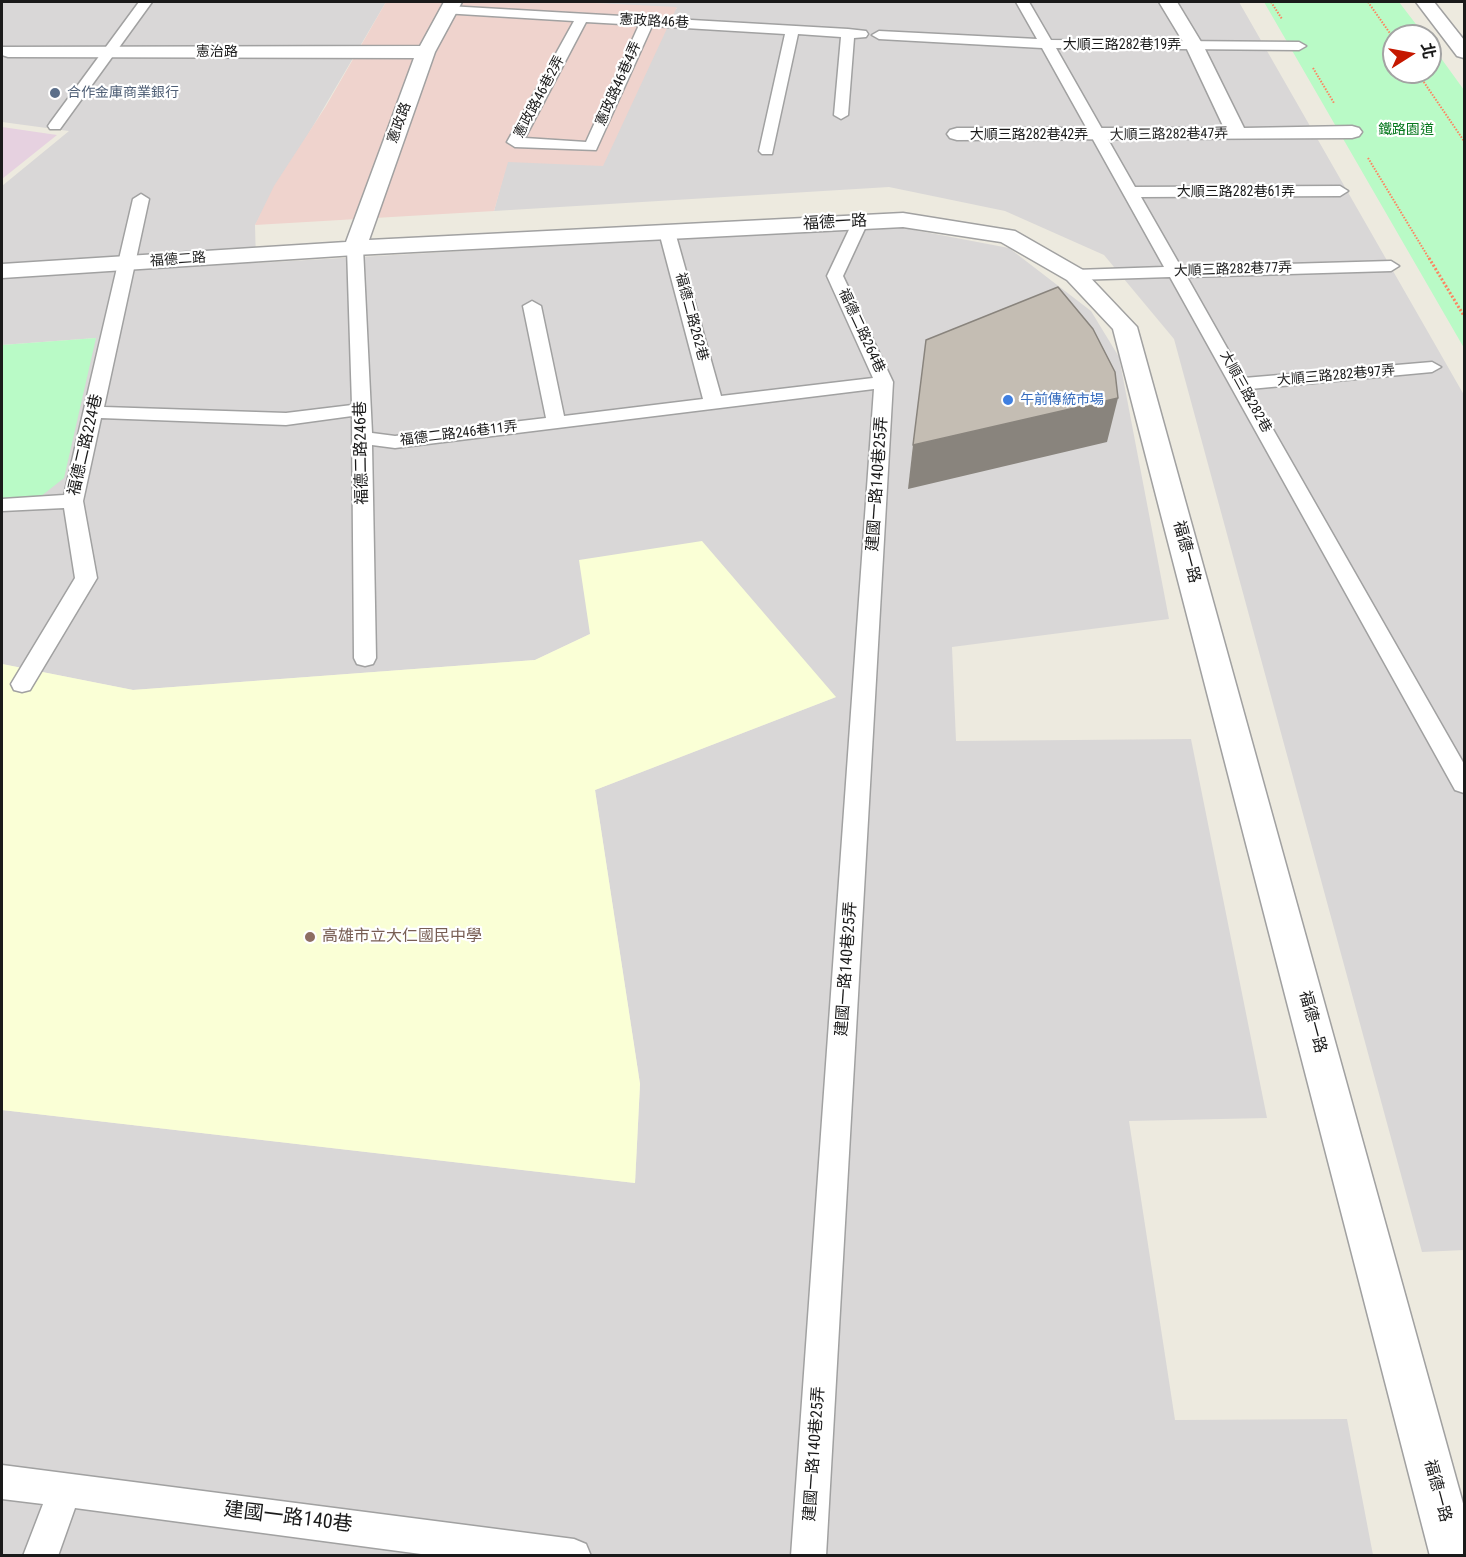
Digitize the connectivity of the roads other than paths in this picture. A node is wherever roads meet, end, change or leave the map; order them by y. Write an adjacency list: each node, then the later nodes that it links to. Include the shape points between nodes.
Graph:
1 (145, 2): 14 (lane)
2 (1023, 2): 10 (lane, 大順三路282巷)
3 (1168, 2): 11 (street, 大順三路282巷19弄)
4 (1425, 2): 16 (street)
5 (450, 6): 6 (lane, 憲政路46巷); 15 (street, 憲政路)
6 (582, 18): 7 (lane, 憲政路46巷); 23 (lane, 憲政路46巷2弄, via 515,142)
7 (646, 22): 8 (lane, 憲政路46巷); 23 (lane, 憲政路46巷4弄)
8 (792, 30): 17 (lane, 憲政路46巷, via 854,33); 24 (lane)
9 (879, 35): 10 (lane)
10 (1049, 44): 11 (lane, 大順三路282巷19弄); 22 (lane, 大順三路282巷)
11 (1194, 45): 12 (lane, 大順三路282巷19弄); 21 (street, 大順三路282巷47弄)
12 (1299, 45)
13 (8, 51): 14 (street, 憲治路)
14 (110, 51): 15 (street, 憲治路); 18 (lane)
15 (426, 52): 30 (street, 憲政路)
16 (1464, 52)
17 (841, 115)
18 (55, 126)
19 (1352, 132): 21 (street, 大順三路282巷47弄)
20 (957, 134): 22 (street, 大順三路282巷42弄)
21 (1237, 134): 22 (street, 大順三路282巷47弄)
22 (1101, 136): 26 (lane, 大順三路282巷)
23 (591, 147)
24 (767, 151)
25 (1340, 191): 26 (lane, 大順三路282巷61弄)
26 (1132, 192): 34 (lane, 大順三路282巷)
27 (141, 199): 31 (lane, 福德二路224巷)
28 (860, 222): 29 (street, 福德一路); 35 (street, 福德一路, via 903,220 1007,236); 38 (lane, 福德二路264巷, via 836,276)
29 (668, 232): 30 (street, 福德一路); 40 (lane, 福德二路262巷)
30 (355, 248): 31 (street, 福德二路); 41 (lane, 福德二路246巷)
31 (129, 263): 33 (street, 福德二路); 42 (lane, 福德二路224巷)
32 (1391, 266): 34 (lane, 大順三路282巷77弄)
33 (2, 272)
34 (1177, 272): 35 (lane, 大順三路282巷77弄); 39 (lane, 大順三路282巷)
35 (1075, 274): 57 (street, 福德一路, via 1125,327)
36 (532, 306): 43 (lane)
37 (1432, 367): 39 (lane, 大順三路282巷97弄)
38 (884, 382): 40 (lane, 福德二路264巷); 56 (lane, 建國一路140巷25弄)
39 (1240, 384): 50 (lane, 大順三路282巷)
40 (714, 403): 43 (lane, 福德二路246巷11弄)
41 (362, 409): 42 (lane, via 286,419); 44 (lane, 福德二路246巷)
42 (94, 412): 45 (lane, 福德二路224巷)
43 (556, 422): 44 (lane, 福德二路246巷11弄, via 395,442)
44 (362, 438): 48 (lane, 福德二路246巷)
45 (73, 501): 46 (lane); 49 (lane, 福德二路224巷, via 86,578)
46 (9, 506): 47 (lane)
47 (2, 522)
48 (365, 658)
49 (22, 684)
50 (1464, 784)
51 (2, 1482): 52 (lane, 建國一路140巷)
52 (65, 1490): 53 (lane, 建國一路140巷); 54 (lane)
53 (440, 1546): 55 (lane, 建國一路140巷)
54 (40, 1556)
55 (574, 1556)
56 (808, 1556)
57 (1454, 1556)

